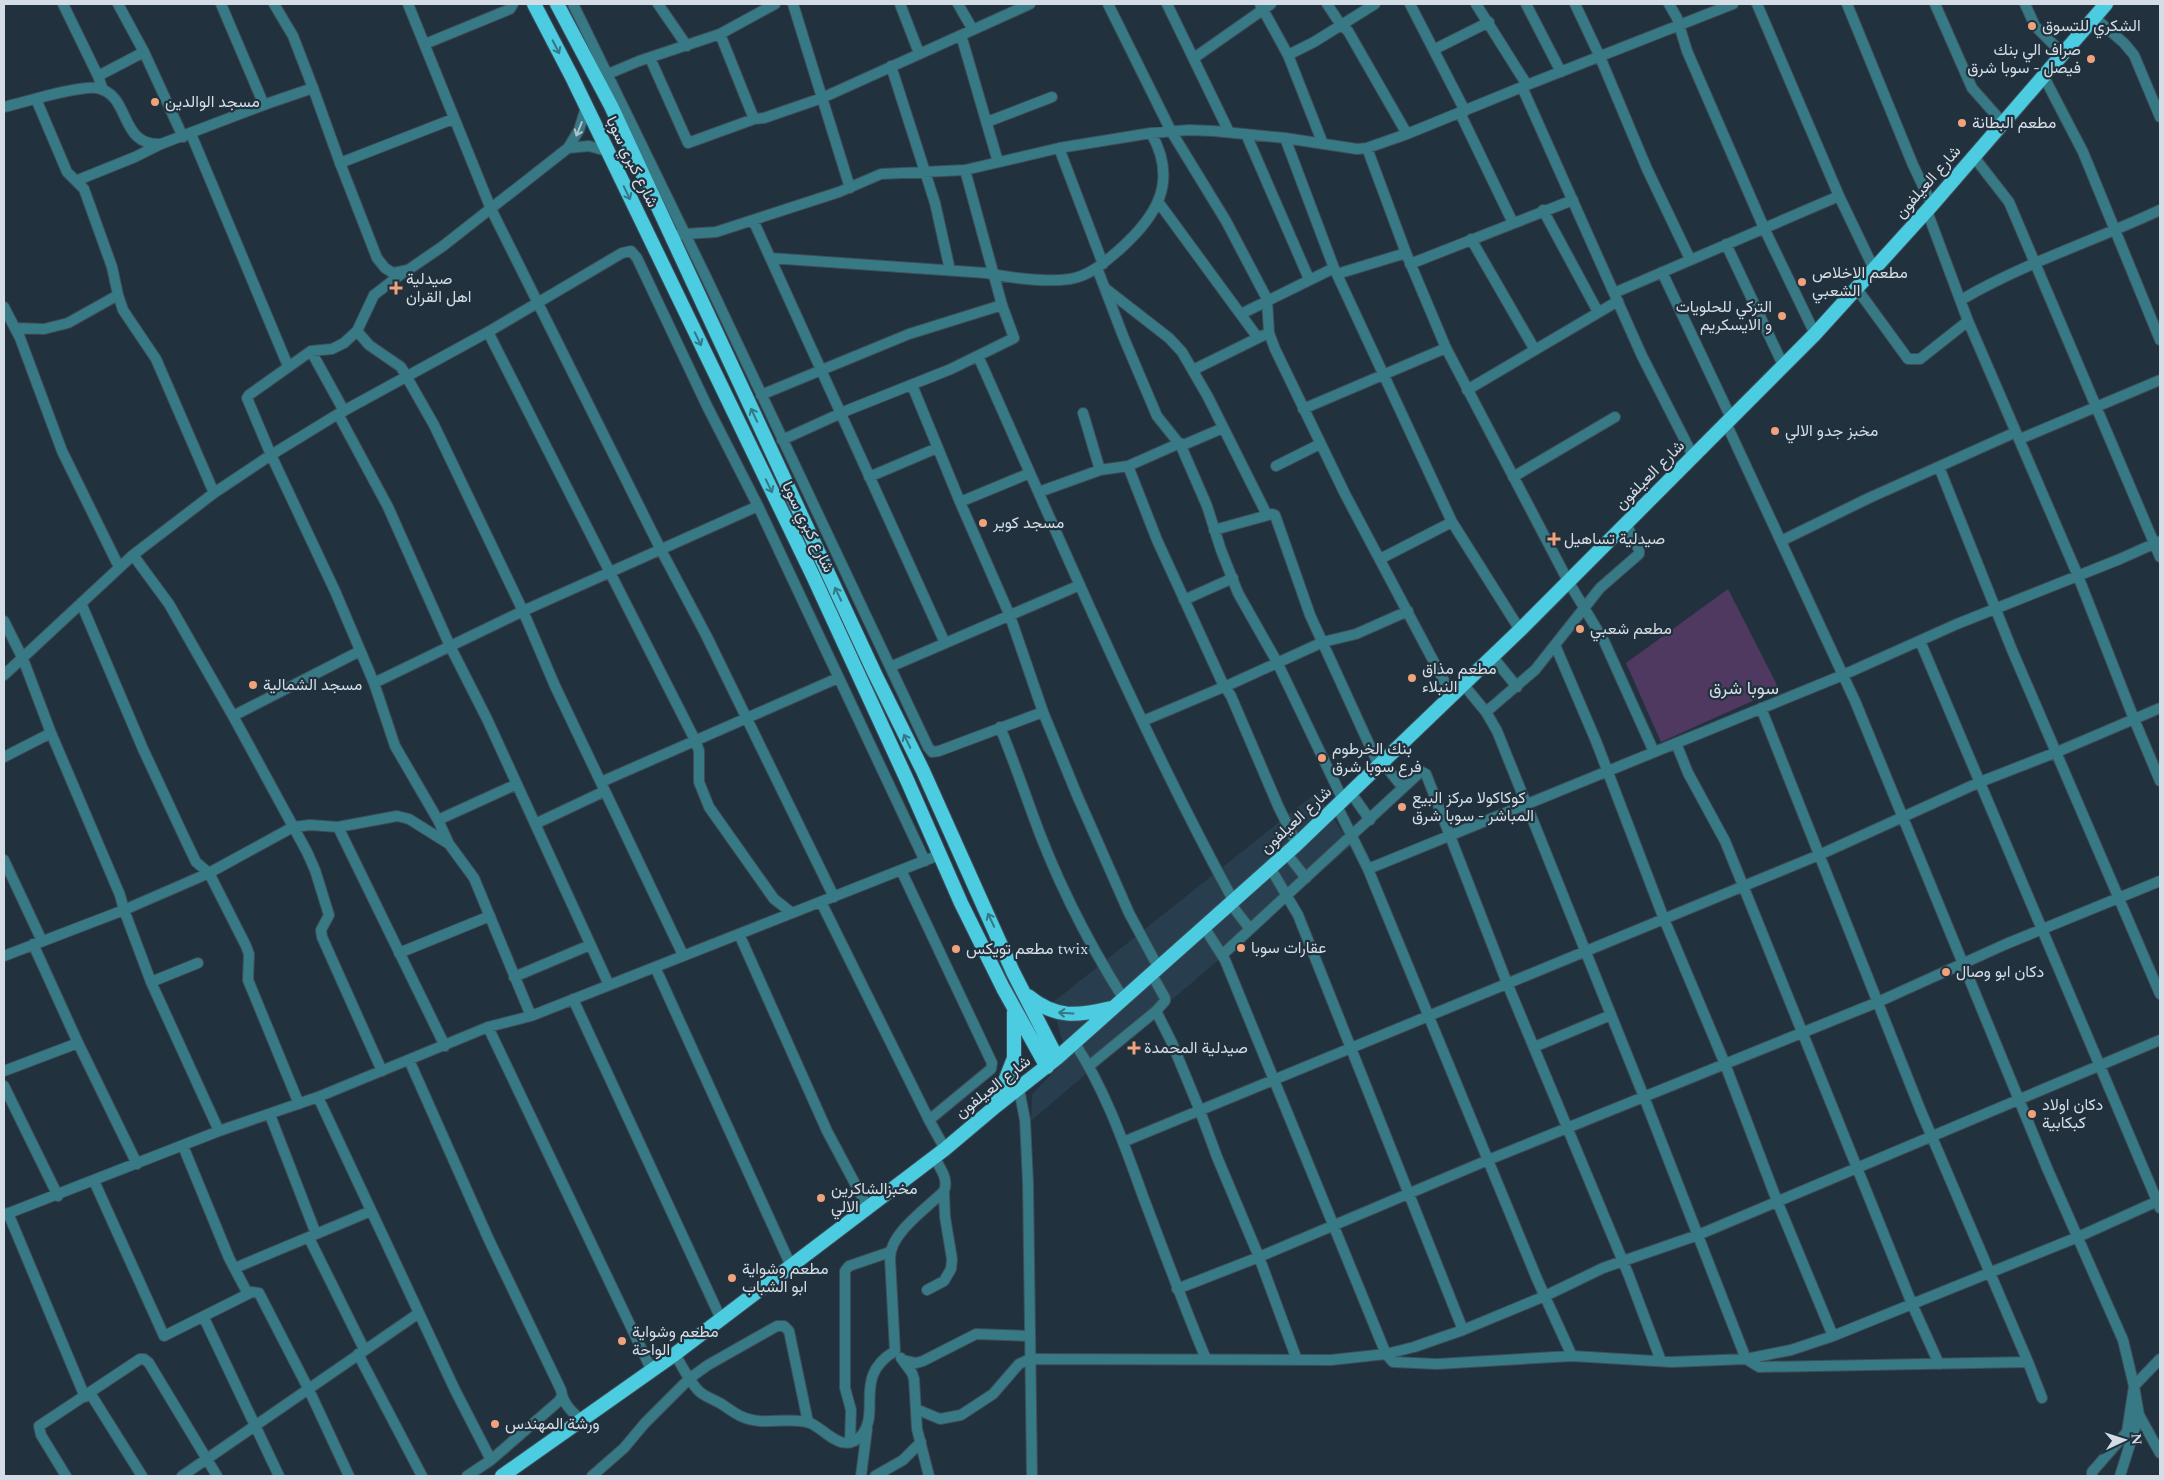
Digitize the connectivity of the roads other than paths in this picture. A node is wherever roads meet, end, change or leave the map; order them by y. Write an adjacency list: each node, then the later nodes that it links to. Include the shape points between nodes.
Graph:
1 (63, 4): 53 (street)
2 (118, 4): 43 (street)
3 (221, 4): 61 (street)
4 (274, 4): 56 (street, via 293,36)
5 (408, 4): 40 (street)
6 (513, 4): 40 (street, via 510,9)
7 (534, 4): 63 (highway, شارع كبري سوبا, one-way to 63)
8 (558, 4): 101 (highway, شارع كبري سوبا, via 599,82)
9 (573, 4): 52 (street)
10 (658, 4): 41 (street)
11 (775, 4): 32 (street)
12 (793, 4): 59 (street)
13 (900, 4): 44 (street)
14 (958, 4): 37 (street)
15 (1030, 4): 37 (street)
16 (1108, 4): 70 (street)
17 (1167, 4): 49 (street)
18 (1327, 4): 35 (street)
19 (1375, 4): 35 (street)
20 (1410, 4): 42 (street)
21 (1476, 4): 34 (street)
22 (1526, 4): 51 (street)
23 (1575, 4): 47 (street)
24 (1669, 4): 36 (street)
25 (1757, 4): 90 (street)
26 (1847, 4): 94 (street)
27 (1935, 4): 69 (street, via 1972,88)
28 (2025, 4): 45 (street, via 2035,26)
29 (2106, 4): 33 (highway, شارع العيلفون)
30 (1726, 5): 36 (street)
31 (1265, 6): 46 (street); 49 (street)
32 (758, 8): 38 (street)
33 (2094, 17): 45 (highway, شارع العيلفون); 65 (street, via 2134,55)
34 (1489, 22): 42 (street); 55 (street)
35 (1341, 25): 46 (street); 74 (street, via 1348,31)
36 (1679, 25): 47 (street); 99 (street, via 1687,51)
37 (973, 30): 39 (street)
38 (720, 34): 41 (street); 67 (street)
39 (961, 35): 44 (street); 68 (street)
40 (425, 44): 66 (street)
41 (687, 46): 48 (street)
42 (1434, 49): 64 (street)
43 (144, 52): 53 (street); 75 (street)
44 (919, 53): 50 (street)
45 (2062, 53): 54 (highway, شارع العيلفون)
46 (1288, 55): 78 (street)
47 (1600, 57): 51 (street); 107 (street)
48 (650, 58): 52 (street); 67 (street, via 688,143)
49 (1194, 58): 71 (street)
50 (891, 66): 59 (street); 87 (street)
51 (1561, 72): 55 (street)
52 (608, 74): 102 (street)
53 (98, 76): 57 (street)
54 (2043, 76): 69 (highway, شارع العيلفون); 100 (street, via 2083,152)
55 (1524, 86): 64 (street); 91 (street)
56 (314, 88): 61 (street); 85 (street)
57 (103, 90): 60 (street, via 84,88); 77 (street, via 116,100 140,140 147,144)
58 (1052, 97): 68 (street)
59 (822, 98): 67 (street); 89 (street)
60 (36, 99): 62 (street); 88 (street, via 67,172)
61 (264, 105): 75 (street)
62 (4, 107)
63 (586, 107): 79 (street, one-way to 79, via 579,130); 82 (highway, شارع كبري سوبا)
64 (1462, 112): 74 (street); 98 (street)
65 (2160, 117)
66 (453, 119): 85 (street); 93 (street)
67 (754, 119)
68 (987, 122): 84 (street)
69 (2002, 123): 83 (highway, شارع العيلفون)
70 (1171, 131): 71 (street); 72 (street); 122 (street, via 1226,221)
71 (1229, 132): 73 (street)
72 (1151, 133): 80 (street); 92 (street, via 1161,159 1162,185)
73 (1246, 134): 76 (street); 117 (street)
74 (1407, 134): 81 (street)
75 (187, 135): 77 (street); 142 (street)
76 (1285, 138): 78 (street); 113 (street)
77 (161, 144): 88 (street)
78 (1323, 144): 81 (street)
79 (568, 148): 82 (street, via 589,146); 93 (street)
80 (1059, 148): 84 (street); 110 (street)
81 (1367, 148): 105 (street)
82 (607, 151): 238 (highway, شارع كبري سوبا, one-way to 238, via 813,576)
83 (1974, 156): 94 (highway, شارع العيلفون); 108 (street, via 2009,202)
84 (998, 162): 86 (street)
85 (340, 163): 114 (street, via 379,261 389,271)
86 (964, 170): 87 (street); 116 (street)
87 (925, 173): 89 (street, via 886,173); 112 (street)
88 (78, 180): 120 (street, via 112,267)
89 (850, 188): 97 (street)
90 (1839, 196): 99 (street); 111 (street)
91 (1573, 200): 95 (street); 121 (street)
92 (1158, 203): 110 (street, via 1140,229); 128 (street)
93 (491, 208): 114 (street); 124 (street)
94 (1930, 208): 111 (highway, شارع العيلفون); 123 (street)
95 (1543, 210): 98 (street); 127 (street)
96 (2160, 210): 100 (street)
97 (753, 220): 102 (street, via 716,232); 106 (street)
98 (1513, 223): 103 (street)
99 (1764, 228): 104 (street); 134 (street)
100 (2114, 232): 108 (street); 136 (street)
101 (670, 235): 102 (street); 236 (highway, شارع كبري سوبا, one-way to 101)
102 (685, 235): 150 (street)
103 (1471, 239): 109 (street); 138 (street)
104 (1726, 244): 107 (street); 141 (street)
105 (1406, 253): 109 (street); 113 (street)
106 (770, 258): 112 (street); 144 (street)
107 (1690, 259): 115 (street)
108 (2036, 263): 123 (street); 151 (street)
109 (1410, 264): 137 (street)
110 (1100, 266): 116 (street, via 1070,279); 118 (street)
111 (1874, 269): 119 (highway, شارع العيلفون)
112 (950, 270): 116 (street)
113 (1335, 271): 117 (street); 145 (street)
114 (404, 272): 131 (street, via 370,300)
115 (1662, 272): 121 (street); 157 (street)
116 (994, 274): 125 (street)
117 (1309, 279): 122 (street)
118 (1106, 289): 143 (street, via 1174,342); 161 (street, via 1157,416)
119 (1857, 289): 129 (street, via 1908,359 1920,359); 134 (highway, شارع العيلفون)
120 (118, 295): 130 (street, via 68,323 44,328); 174 (street, via 127,318 156,359)
121 (1616, 297): 127 (street); 165 (street)
122 (1267, 300): 128 (street); 133 (street)
123 (1961, 300): 129 (street)
124 (537, 303): 132 (street); 176 (street, via 622,253 631,251); 183 (street)
125 (1002, 305): 140 (street, via 1014,338); 144 (street, via 909,334)
126 (4, 307): 130 (street)
127 (1598, 312): 138 (street)
128 (1241, 314): 135 (street)
129 (1968, 321): 159 (street)
130 (16, 328): 187 (street, via 62,451)
131 (357, 331): 139 (street, via 337,348); 146 (street, via 369,345 401,367)
132 (488, 332): 146 (street); 188 (street)
133 (1269, 333): 135 (street); 152 (street)
134 (1815, 334): 141 (highway, شارع العيلفون)
135 (1258, 338): 143 (street)
136 (2160, 340)
137 (1446, 348): 145 (street); 149 (street)
138 (1535, 350): 149 (street)
139 (311, 351): 142 (street); 153 (street)
140 (978, 356): 148 (street); 170 (street)
141 (1783, 365): 157 (highway, شارع العيلفون)
142 (288, 366): 164 (street, via 247,398)
143 (1193, 370): 158 (street)
144 (821, 372): 150 (street); 155 (street)
145 (1383, 374): 152 (street); 178 (street)
146 (406, 376): 153 (street); 197 (street, via 442,442)
147 (2160, 380): 151 (street)
148 (912, 385): 155 (street); 163 (street)
149 (1468, 390): 172 (street)
150 (762, 395): 160 (street)
151 (2095, 407): 159 (street); 182 (street)
152 (1303, 409): 162 (street)
153 (341, 413): 164 (street); 206 (street, via 388,507)
154 (1083, 413): 169 (street)
155 (840, 414): 160 (street); 171 (street)
156 (1615, 417): 172 (street)
157 (1729, 420): 165 (highway, شارع العيلفون); 181 (street)
158 (1223, 428): 161 (street); 177 (street)
159 (2018, 435): 168 (street); 189 (street)
160 (782, 440): 211 (street)
161 (1180, 444): 166 (street); 180 (street)
162 (1320, 444): 167 (street); 186 (street)
163 (937, 448): 171 (street); 175 (street)
164 (270, 455): 174 (street); 207 (street)
165 (1693, 456): 179 (highway, شارع العيلفون)
166 (1128, 466): 169 (street); 193 (street)
167 (1276, 466)
168 (1939, 467): 181 (street); 196 (street)
169 (1100, 470): 173 (street)
170 (1030, 473): 173 (street); 175 (street)
171 (869, 477): 204 (street)
172 (1513, 477): 191 (street)
173 (1039, 492): 192 (street)
174 (214, 493): 184 (street)
175 (960, 502): 199 (street)
176 (758, 506): 183 (street); 214 (street)
177 (1268, 515): 180 (street); 203 (street, via 1275,516 1310,615)
178 (1452, 522): 186 (street); 201 (street)
179 (1626, 524): 191 (highway, شارع العيلفون); 195 (street, via 1640,553 1600,588)
180 (1214, 530): 190 (street)
181 (1781, 541): 213 (street)
182 (2157, 542): 185 (street); 189 (street)
183 (661, 550): 188 (street); 225 (street)
184 (133, 554): 187 (street); 224 (street, via 169,604)
185 (2160, 557)
186 (1380, 560): 198 (street)
187 (119, 567): 194 (street)
188 (611, 572): 197 (street); 230 (street)
189 (2078, 576): 196 (street); 226 (street)
190 (1233, 578): 193 (street); 210 (street)
191 (1568, 581): 195 (street); 201 (highway, شارع العيلفون)
192 (1080, 585): 199 (street); 227 (street)
193 (1184, 600): 217 (street)
194 (81, 603): 209 (street); 263 (street, via 142,749 196,862)
195 (1585, 607): 205 (street); 232 (street, via 1604,641)
196 (1995, 609): 202 (street); 233 (street)
197 (523, 611): 206 (street); 242 (street)
198 (1408, 611): 203 (street, via 1356,634); 219 (street)
199 (1010, 616): 204 (street); 222 (street)
200 (4, 621): 209 (street)
201 (1520, 630): 208 (highway, شارع العيلفون)
202 (1920, 640): 213 (street); 240 (street)
203 (1323, 642): 210 (street); 235 (street)
204 (946, 643): 211 (street)
205 (1555, 645): 218 (street, via 1543,662); 237 (street)
206 (450, 646): 215 (street); 241 (street)
207 (360, 651): 215 (street); 224 (street)
208 (1492, 656): 216 (highway, شارع العيلفون); 218 (street)
209 (23, 659): 212 (street); 229 (street)
210 (1277, 662): 217 (street); 244 (street)
211 (890, 667): 228 (street, via 932,752)
212 (4, 675)
213 (1842, 675): 220 (street); 246 (street)
214 (838, 678): 225 (street); 259 (street)
215 (374, 683): 247 (street, via 395,746)
216 (1463, 684): 219 (highway, شارع العيلفون); 223 (street)
217 (1225, 686): 227 (street); 255 (street, via 1279,808)
218 (1517, 687): 223 (street)
219 (1452, 696): 235 (highway, شارع العيلفون)
220 (1761, 708): 231 (street); 257 (street)
221 (2160, 708): 226 (street)
222 (1043, 712): 228 (street); 290 (street)
223 (1486, 712): 245 (street)
224 (233, 716): 251 (street)
225 (745, 718): 230 (street); 268 (street)
226 (2134, 719): 233 (street); 239 (street)
227 (1143, 722): 271 (street)
228 (1000, 727): 297 (street, via 1070,900)
229 (51, 734): 234 (street); 272 (street)
230 (696, 742): 242 (street); 273 (street, via 699,782 709,806 774,899)
231 (1676, 743): 232 (street); 266 (street, via 1725,841)
232 (1654, 752): 237 (street)
233 (2057, 752): 240 (street); 269 (street)
234 (4, 757)
235 (1381, 765): 243 (street); 244 (highway, شارع العيلفون)
236 (923, 771): 238 (highway); 295 (highway, شارع كبري سوبا, one-way to 236)
237 (1607, 771): 245 (street); 275 (street)
238 (907, 780): 256 (highway, شارع كبري سوبا)
239 (2160, 781)
240 (1980, 782): 246 (street); 278 (street)
241 (517, 784): 247 (street); 249 (street)
242 (603, 786): 249 (street); 286 (street)
243 (1403, 788): 248 (street); 253 (street, via 1420,772 1426,774)
244 (1344, 800): 248 (street); 252 (street); 255 (highway, شارع العيلفون)
245 (1527, 806): 253 (street); 282 (street)
246 (1901, 817): 257 (street); 288 (street)
247 (438, 820): 254 (street)
248 (1370, 820): 252 (street)
249 (535, 824): 281 (street)
250 (338, 826): 251 (street); 254 (street, via 397,816 409,819); 283 (street)
251 (293, 828): 263 (street); 320 (street, via 315,870 328,907 329,915 321,930 322,937)
252 (1352, 836): 261 (street); 264 (street)
253 (1451, 837): 261 (street); 293 (street)
254 (450, 844): 274 (street, via 474,878)
255 (1292, 849): 260 (highway, شارع العيلفون); 264 (street)
256 (939, 855): 259 (street); 300 (highway, شارع كبري سوبا)
257 (1819, 855): 266 (street); 299 (street)
258 (4, 860): 280 (street)
259 (925, 860): 262 (street)
260 (1271, 868): 267 (street); 271 (highway, شارع العيلفون)
261 (1368, 869): 305 (street)
262 (901, 870): 268 (street); 331 (street, via 992,1063 991,1069)
263 (209, 873): 272 (street); 327 (street, via 246,946 248,980)
264 (1306, 878): 267 (street)
265 (2160, 881): 269 (street)
266 (1743, 886): 275 (street); 307 (street)
267 (1287, 895): 277 (street); 313 (street, via 1298,915)
268 (834, 897): 270 (street)
269 (2118, 899): 278 (street); 296 (street)
270 (821, 902): 273 (street); 331 (street)
271 (1232, 902): 276 (highway, شارع العيلفون); 277 (street)
272 (124, 910): 280 (street); 292 (street)
273 (792, 914): 279 (street)
274 (490, 916): 283 (street); 291 (street)
275 (1664, 919): 282 (street); 316 (street)
276 (1204, 927): 284 (street); 290 (highway, شارع العيلفون)
277 (1250, 929): 284 (street)
278 (2044, 929): 288 (street); 318 (street)
279 (739, 934): 286 (street); 347 (street, via 827,1131)
280 (37, 943): 285 (street); 310 (street)
281 (590, 944): 291 (street); 294 (street)
282 (1585, 951): 293 (street); 303 (street)
283 (399, 953): 311 (street)
284 (1222, 955): 321 (street)
285 (4, 956)
286 (683, 956): 289 (street)
287 (198, 963): 292 (street)
288 (1962, 964): 299 (street); 326 (street)
289 (655, 967): 294 (street); 357 (street)
290 (1154, 970): 297 (highway, شارع العيلفون); 302 (street, via 1165,998)
291 (514, 977): 304 (street)
292 (151, 982): 333 (street)
293 (1507, 983): 305 (street); 312 (street)
294 (609, 985): 298 (street)
295 (1024, 993): 301 (highway, one-way to 295, via 1080,1014 1056,1013); 315 (highway, شارع كبري سوبا)
296 (2160, 994)
297 (1123, 998): 301 (highway, شارع العيلفون)
298 (573, 999): 304 (street); 367 (street)
299 (1878, 1002): 307 (street); 334 (street)
300 (1014, 1008): 315 (highway, شارع كبري سوبا); 328 (highway, via 1014,1058)
301 (1112, 1008): 309 (highway, شارع العيلفون)
302 (1156, 1011): 317 (street); 329 (street)
303 (1611, 1014): 312 (street); 325 (street)
304 (532, 1016): 306 (street)
305 (1428, 1016): 313 (street); 338 (street)
306 (488, 1027): 311 (street); 385 (street)
307 (1802, 1032): 316 (street); 340 (street)
308 (2160, 1040): 318 (street)
309 (1074, 1042): 315 (highway, شارع العيلفون); 317 (street)
310 (78, 1043): 319 (street); 339 (street)
311 (445, 1046): 314 (street)
312 (1534, 1047): 332 (street)
313 (1350, 1049): 321 (street); 343 (street)
314 (409, 1060): 320 (street); 390 (street)
315 (1052, 1063): 323 (highway, شارع العيلفون)
316 (1725, 1064): 325 (street); 345 (street)
317 (1089, 1066): 335 (street)
318 (2099, 1067): 326 (street); 346 (street)
319 (4, 1071)
320 (382, 1071): 324 (street)
321 (1274, 1080): 329 (street); 350 (street)
322 (4, 1086): 344 (street)
323 (1019, 1089): 328 (highway, شارع العيلفون); 369 (street, via 1025,1120 1028,1183)
324 (318, 1096): 327 (street); 348 (street)
325 (1644, 1097): 332 (street); 351 (street)
326 (2019, 1100): 334 (street); 353 (street)
327 (299, 1104): 330 (street)
328 (996, 1106): 337 (highway, شارع العيلفون)
329 (1200, 1111): 335 (street); 355 (street)
330 (270, 1115): 333 (street); 352 (street)
331 (929, 1120): 337 (street)
332 (1568, 1128): 338 (street); 356 (street)
333 (219, 1131): 336 (street)
334 (1933, 1136): 340 (street); 359 (street)
335 (1123, 1142): 360 (street)
336 (183, 1146): 339 (street); 358 (street)
337 (940, 1153): 342 (street, via 946,1186); 347 (highway, شارع العيلفون)
338 (1488, 1160): 343 (street); 363 (street)
339 (138, 1164): 341 (street)
340 (1857, 1168): 345 (street); 364 (street)
341 (94, 1181): 344 (street); 366 (street, via 162,1335 168,1336)
342 (944, 1191): 354 (street, via 896,1238); 361 (street, via 951,1269 944,1281)
343 (1410, 1193): 350 (street); 368 (street)
344 (58, 1196): 349 (street)
345 (1777, 1201): 351 (street); 370 (street)
346 (2159, 1203): 353 (street)
347 (868, 1208): 357 (highway, شارع العيلفون)
348 (372, 1211): 352 (street); 365 (street)
349 (6, 1214): 389 (street)
350 (1334, 1225): 355 (street); 374 (street)
351 (1698, 1235): 356 (street); 378 (street)
352 (313, 1236): 358 (street); 372 (street)
353 (2078, 1237): 359 (street); 387 (street, via 2123,1340)
354 (890, 1252): 371 (street); 398 (street, via 849,1266 845,1271 845,1388 850,1410)
355 (1259, 1257): 360 (street); 381 (street)
356 (1623, 1263): 363 (street, via 1597,1271); 382 (street)
357 (791, 1266): 367 (highway, شارع العيلفون)
358 (235, 1268): 362 (street)
359 (1990, 1272): 364 (street); 383 (street)
360 (1177, 1289): 377 (street)
361 (927, 1290)
362 (248, 1294): 366 (street); 388 (street, via 260,1293)
363 (1545, 1296): 368 (street); 375 (street)
364 (1912, 1304): 370 (street); 384 (street)
365 (419, 1313): 372 (street); 402 (street)
366 (204, 1318): 396 (street)
367 (721, 1319): 373 (highway, شارع العيلفون)
368 (1463, 1330): 374 (street)
369 (1030, 1336): 376 (street); 380 (street, via 976,1334 920,1363)
370 (1833, 1336): 378 (street, via 1791,1350)
371 (895, 1351): 380 (street); 397 (street, via 882,1360 873,1373)
372 (361, 1352): 388 (street); 409 (street)
373 (675, 1354): 385 (highway, شارع العيلفون); 386 (street)
374 (1386, 1354): 375 (street, via 1388,1359 1398,1364); 381 (street)
375 (1572, 1356): 382 (street)
376 (1030, 1359): 377 (street); 392 (street, via 1019,1364 993,1394 960,1415 940,1419); 416 (street)
377 (1206, 1359): 381 (street)
378 (1746, 1359): 382 (street); 384 (street, via 1759,1367)
379 (2160, 1359): 387 (street)
380 (902, 1360): 392 (street, via 914,1379)
381 (1298, 1360)
382 (1662, 1361)
383 (2028, 1362): 384 (street); 391 (street)
384 (1939, 1364)
385 (652, 1371): 394 (highway, شارع العيلفون)
386 (690, 1378): 395 (street, via 699,1391 742,1418); 395 (street, via 770,1330 784,1326 792,1338); 412 (street, via 624,1448)
387 (2134, 1386): 393 (street); 417 (street, via 2127,1432)
388 (309, 1390): 396 (street); 408 (street)
389 (88, 1395): 401 (street, via 144,1359); 403 (street, via 40,1426 41,1436); 404 (street)
390 (562, 1396): 394 (street, via 568,1409); 402 (street)
391 (2042, 1398)
392 (916, 1409): 399 (street, via 916,1429)
393 (2139, 1415): 400 (street); 418 (street)
394 (582, 1421): 411 (highway, شارع العيلفون)
395 (808, 1422): 398 (street, via 838,1441)
396 (254, 1425): 401 (street); 407 (street)
397 (867, 1428): 398 (street); 413 (street)
398 (850, 1442)
399 (921, 1442): 414 (street, via 903,1460); 415 (street)
400 (2160, 1453)
401 (206, 1459): 405 (street); 406 (street)
402 (491, 1460): 410 (street)
403 (66, 1476)
404 (142, 1476)
405 (182, 1476)
406 (217, 1476)
407 (279, 1476)
408 (349, 1476)
409 (422, 1476)
410 (467, 1476)
411 (502, 1476)
412 (592, 1476)
413 (861, 1476)
414 (875, 1476)
415 (929, 1476)
416 (1032, 1476)
417 (2092, 1476)
418 (2120, 1476)

